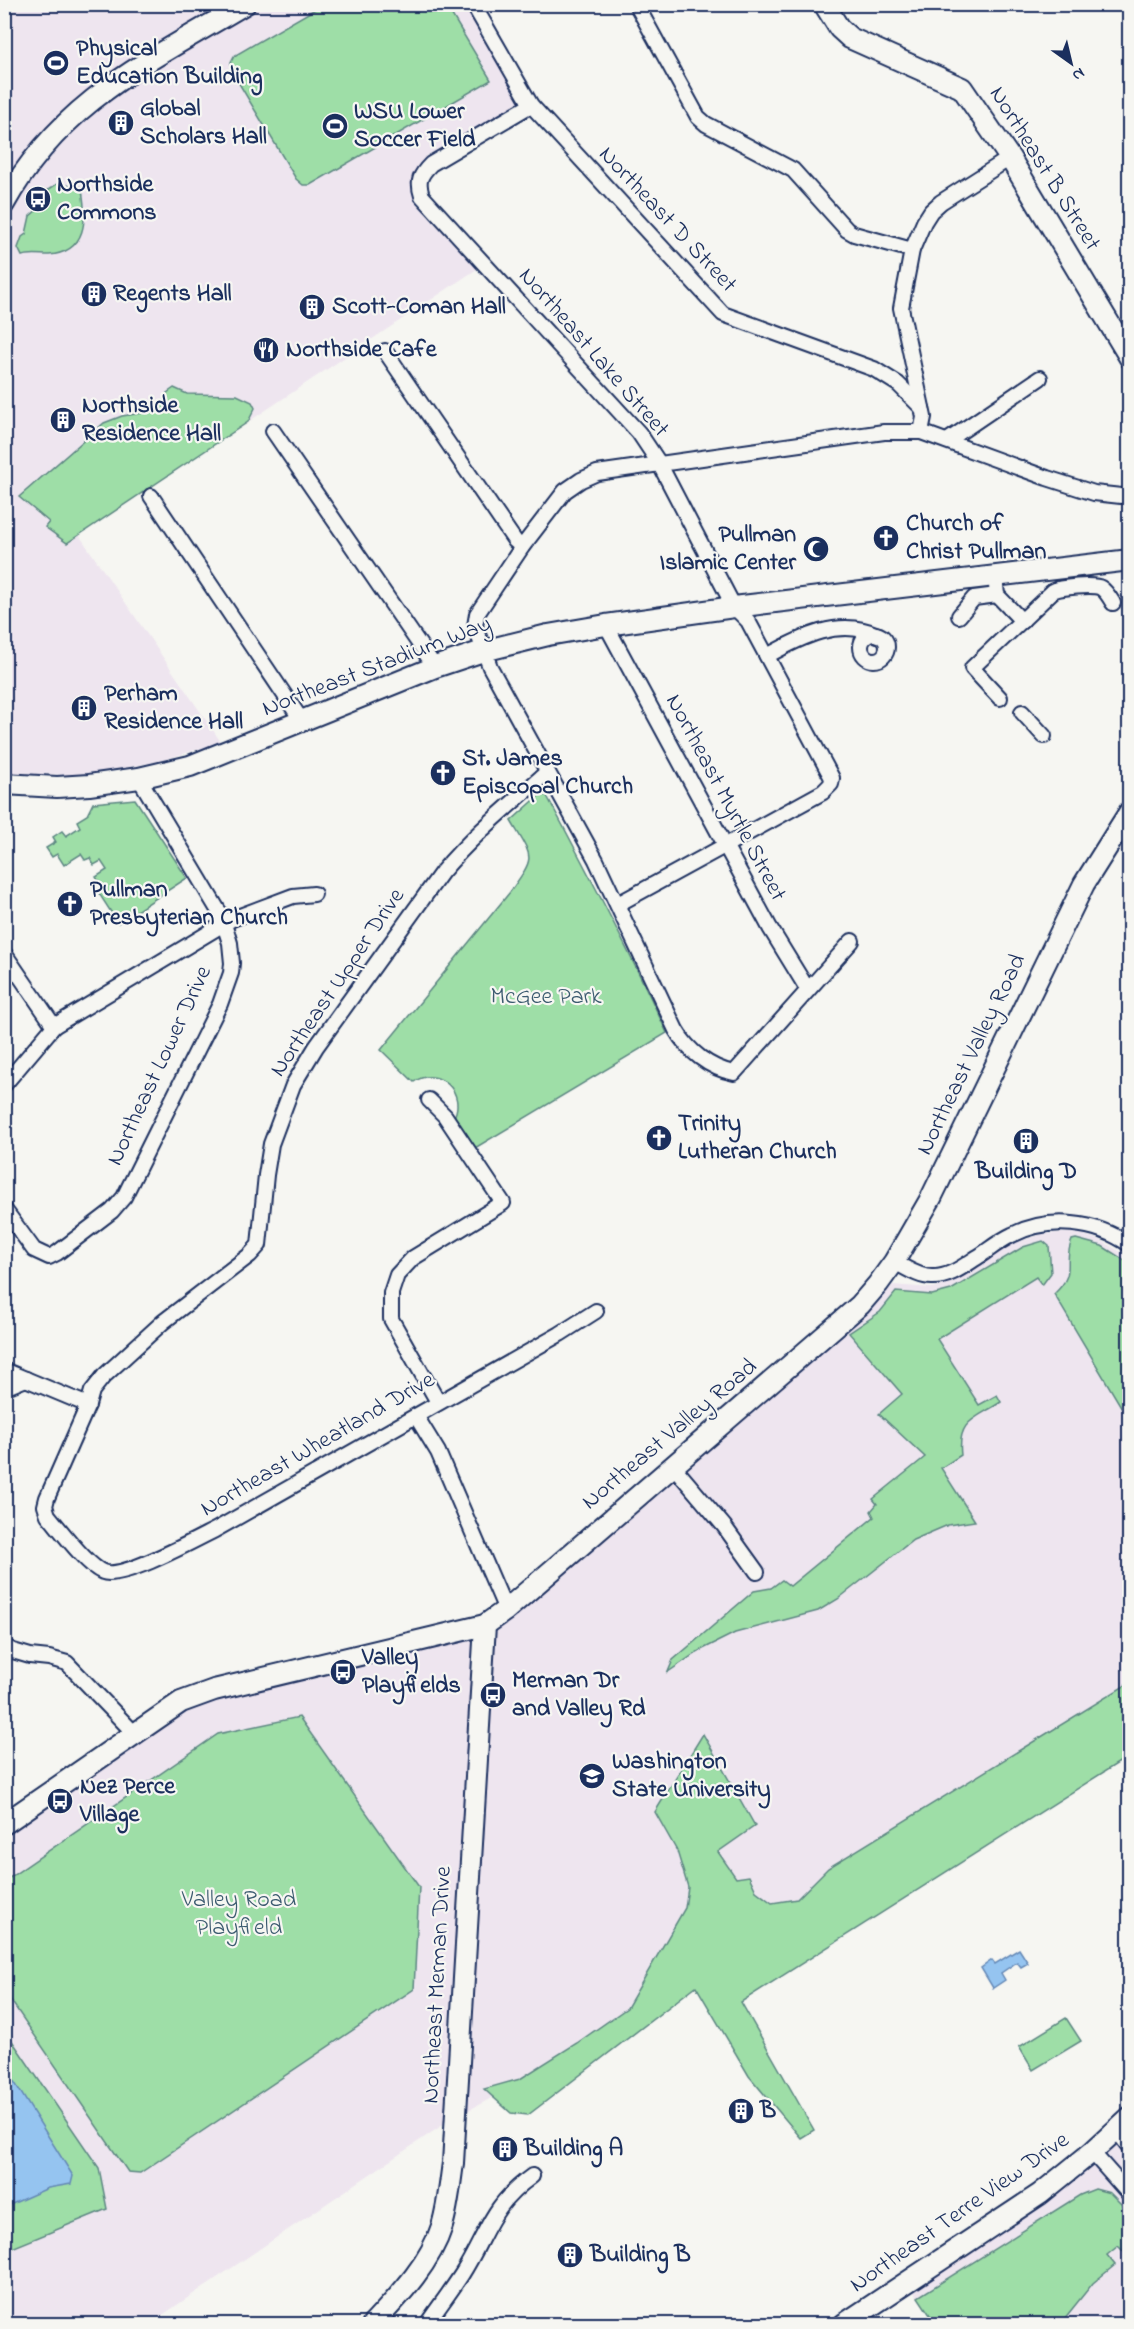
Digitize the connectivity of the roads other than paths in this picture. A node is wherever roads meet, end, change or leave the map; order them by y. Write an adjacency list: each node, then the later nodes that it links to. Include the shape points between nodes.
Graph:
1 (245, 4): 7 (street, via 119,79 82,108 32,161)
2 (473, 4): 5 (street, Northeast D Street)
3 (636, 4): 8 (street, via 698,117 793,170 847,230)
4 (824, 4): 6 (street, Northeast B Street, via 838,28 850,38 962,88)
5 (531, 105): 12 (street, Northeast D Street, via 723,314 874,369 898,384); 16 (street, Northeast Lake Street, via 431,164 420,175 422,196 639,433)
6 (1010, 158): 8 (street, via 931,211); 10 (street, Northeast B Street)
7 (4, 204)
8 (912, 250): 12 (street, via 902,308)
9 (385, 351): 19 (street)
10 (1130, 358)
11 (1040, 378): 15 (street)
12 (922, 408): 14 (street)
13 (273, 430): 31 (street)
14 (921, 432): 15 (street); 16 (street, via 884,432)
15 (947, 441): 17 (street, via 1094,493)
16 (659, 463): 19 (street, via 597,473 581,480 565,491); 24 (street, Northeast Lake Street)
17 (1130, 495)
18 (151, 496): 34 (street)
19 (522, 548): 29 (street, via 477,614 475,626)
20 (1130, 560): 21 (street, Northeast Stadium Way)
21 (995, 575): 22 (street); 24 (street, Northeast Stadium Way)
22 (997, 595): 25 (street, via 974,598); 26 (street)
23 (1113, 603): 26 (street, via 1100,587 1059,588)
24 (734, 607): 27 (street, Northeast Stadium Way); 30 (street, Northeast Lake Street, via 748,621)
25 (959, 616)
26 (1022, 621): 32 (street, via 972,668)
27 (606, 625): 29 (street, Northeast Stadium Way); 40 (street, Northeast Myrtle Street)
28 (878, 634): 30 (street, via 854,628 825,630)
29 (483, 651): 31 (street, Northeast Stadium Way); 36 (street)
30 (767, 656): 40 (street, Northeast Lake Street, via 830,772 831,784)
31 (435, 668): 34 (street, Northeast Stadium Way)
32 (1000, 698)
33 (1022, 712): 35 (street)
34 (302, 722): 37 (street, Northeast Stadium Way, via 209,759)
35 (1044, 736)
36 (546, 772): 42 (street); 58 (street, Northeast Upper Drive, via 458,852 316,1047 293,1085 271,1144 259,1245 163,1322 104,1376 92,1391)
37 (139, 778): 38 (street, Northeast Stadium Way, via 57,787); 43 (street, Northeast Lower Drive)
38 (4, 784)
39 (1130, 811): 52 (street, Northeast Valley Road, via 1084,884 931,1198)
40 (726, 845): 42 (street); 46 (street, Northeast Myrtle Street)
41 (314, 894): 43 (street, via 293,896)
42 (618, 904): 46 (street, via 686,1046 722,1071 734,1073)
43 (224, 924): 47 (street); 50 (street, Northeast Lower Drive, via 232,963 226,991 124,1197 49,1257 34,1250)
44 (852, 941): 46 (street)
45 (4, 953): 47 (street)
46 (808, 990)
47 (54, 1026): 48 (street)
48 (4, 1085)
49 (429, 1100): 57 (street, via 445,1116 503,1203 413,1258 397,1275 391,1293 391,1319)
50 (4, 1209)
51 (1130, 1245): 52 (street, via 1094,1228 1061,1223 1013,1234 957,1270 939,1276 922,1276)
52 (894, 1262): 60 (street, Northeast Valley Road, via 860,1305)
53 (596, 1311): 57 (street, Northeast Wheatland Drive)
54 (4, 1370): 55 (street)
55 (26, 1379): 56 (street); 58 (street)
56 (4, 1388)
57 (438, 1402): 59 (street, Northeast Wheatland Drive)
58 (88, 1405): 61 (street, Northeast Upper Drive, via 45,1506)
59 (416, 1416): 61 (street, Northeast Wheatland Drive, via 215,1530 164,1556 117,1573 104,1573 92,1566); 63 (street, via 438,1452)
60 (674, 1467): 62 (street); 63 (street, Northeast Valley Road)
61 (64, 1534)
62 (757, 1572)
63 (506, 1610): 64 (street, Northeast Valley Road)
64 (484, 1625): 66 (street, Northeast Valley Road, via 214,1690 181,1702); 73 (street, Northeast Merman Drive, via 454,2151 447,2207 429,2255)
65 (4, 1646): 66 (street, via 67,1663)
66 (134, 1733): 67 (street, Northeast Valley Road)
67 (4, 1824)
68 (1123, 2124): 69 (street); 70 (street, Northeast Terre View Drive)
69 (1130, 2148)
70 (1092, 2152): 72 (street); 75 (street, Northeast Terre View Drive, via 1040,2194)
71 (532, 2176): 74 (street, via 500,2204 463,2274)
72 (1130, 2195)
73 (373, 2325)
74 (427, 2325)
75 (844, 2325)

